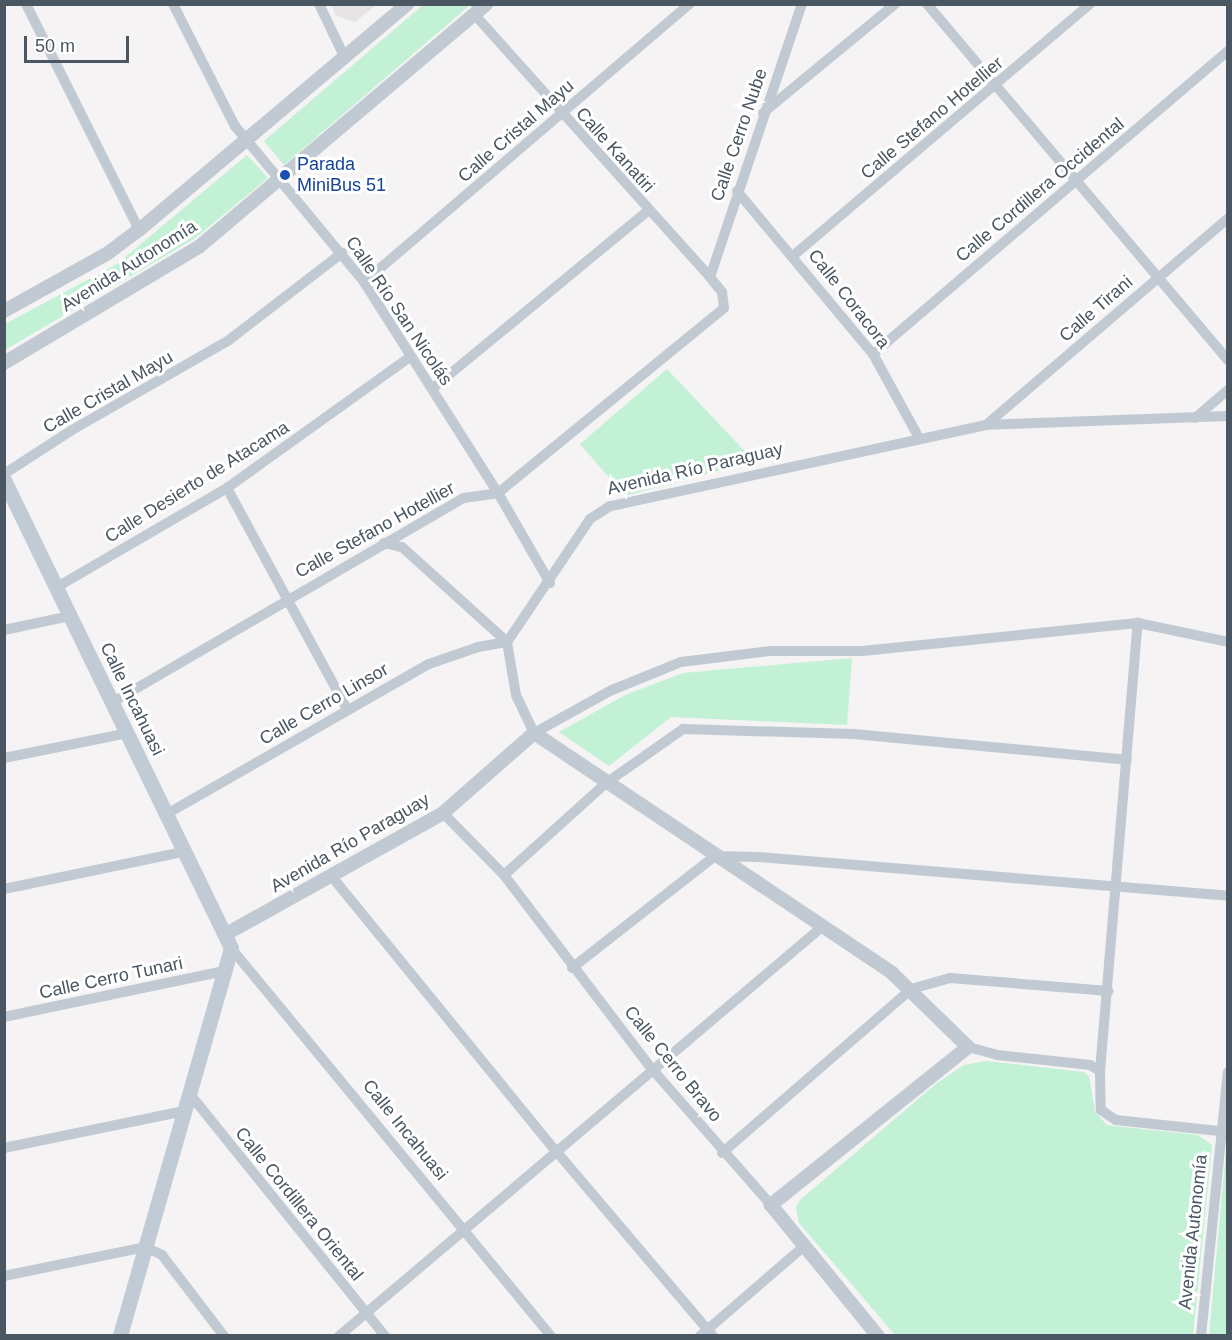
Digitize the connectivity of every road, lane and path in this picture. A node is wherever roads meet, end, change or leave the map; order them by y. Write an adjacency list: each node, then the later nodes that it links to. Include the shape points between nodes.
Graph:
1 (26, 4): 23 (street)
2 (172, 4): 17 (street, Calle Río San Nicolás)
3 (319, 4): 13 (street)
4 (407, 4): 13 (street, Avenida Autonomía)
5 (486, 4): 11 (street, Avenida Autonomía)
6 (689, 4): 15 (street, Calle Cristal Mayu)
7 (802, 4): 16 (street, Calle Cerro Nube)
8 (895, 4): 16 (street)
9 (927, 4): 14 (street)
10 (1090, 4): 14 (street, Calle Stefano Hotellier)
11 (475, 15): 15 (street, Calle Kanatiri); 18 (street, Avenida Autonomía)
12 (1227, 51): 19 (street, Calle Cordillera Occidental)
13 (345, 58): 17 (street, Avenida Autonomía)
14 (996, 86): 19 (street); 25 (street, Calle Stefano Hotellier)
15 (561, 114): 21 (street, Calle Kanatiri); 28 (street, Calle Cristal Mayu)
16 (763, 114): 20 (street, Calle Cerro Nube)
17 (246, 140): 18 (street, Calle Río San Nicolás); 23 (street, Avenida Autonomía)
18 (281, 179): 24 (street, Calle Río San Nicolás); 33 (street, Avenida Autonomía, via 200,246)
19 (1076, 181): 27 (street); 30 (street, Calle Cordillera Occidental)
20 (737, 191): 25 (street, Calle Coracora); 26 (street, Calle Cerro Nube)
21 (648, 211): 26 (street, Calle Kanatiri); 34 (street)
22 (1227, 218): 27 (street, Calle Tirani)
23 (139, 230): 29 (street, Avenida Autonomía, via 108,253)
24 (342, 253): 28 (street, Calle Río San Nicolás); 40 (street, Calle Cristal Mayu, via 229,340 72,430)
25 (794, 255): 30 (street, Calle Coracora)
26 (710, 277): 43 (street, via 725,300 719,315)
27 (1158, 277): 32 (street); 38 (street, Calle Tirani)
28 (364, 282): 31 (street, Calle Río San Nicolás)
29 (4, 311)
30 (873, 354): 39 (street, Calle Coracora)
31 (410, 357): 34 (street, Calle Río San Nicolás); 42 (street, Calle Desierto de Atacama)
32 (1227, 360)
33 (4, 363)
34 (433, 388): 43 (street, Calle Río San Nicolás)
35 (1227, 390): 37 (street)
36 (1227, 416): 37 (street, Avenida Río Paraguay)
37 (1195, 418): 38 (street, Avenida Río Paraguay)
38 (986, 425): 39 (street, Avenida Río Paraguay)
39 (920, 438): 46 (street, Avenida Río Paraguay, via 610,506 590,519)
40 (4, 474)
41 (4, 480): 44 (main road, Calle Incahuasi)
42 (227, 488): 47 (street, Calle Desierto de Atacama); 48 (street)
43 (498, 493): 45 (street, Calle Stefano Hotellier, via 464,498); 46 (street, Calle Río San Nicolás)
44 (9, 499): 47 (main road, Calle Incahuasi)
45 (381, 544): 48 (street, Calle Stefano Hotellier); 52 (street, via 402,547)
46 (550, 583): 52 (street, Avenida Río Paraguay)
47 (57, 587): 49 (main road, Calle Incahuasi)
48 (287, 598): 54 (street, Calle Stefano Hotellier); 55 (street)
49 (70, 616): 51 (street); 54 (main road, Calle Incahuasi)
50 (1137, 623): 53 (street); 57 (street, via 862,651 771,651 681,662 612,690); 59 (street)
51 (4, 630)
52 (507, 642): 55 (street, Calle Cerro Linsor, via 478,647 429,664); 57 (street, via 516,695)
53 (1227, 642)
54 (113, 702): 56 (main road, Calle Incahuasi)
55 (347, 709): 62 (street, Calle Cerro Linsor)
56 (128, 733): 58 (street); 62 (main road, Calle Incahuasi)
57 (534, 733): 60 (street); 61 (street, Avenida Río Paraguay)
58 (4, 758)
59 (1127, 760): 60 (street, via 854,735 683,729); 67 (street)
60 (606, 783): 64 (street); 65 (street)
61 (443, 813): 65 (street, Calle Cerro Bravo); 66 (street, Avenida Río Paraguay)
62 (165, 815): 63 (main road, Calle Incahuasi)
63 (183, 852): 68 (street); 71 (main road, Calle Incahuasi)
64 (715, 856): 67 (street); 70 (street); 72 (street)
65 (504, 875): 72 (street, Calle Cerro Bravo)
66 (333, 878): 71 (street, Avenida Río Paraguay); 85 (street)
67 (1118, 887): 69 (street); 75 (street)
68 (4, 889)
69 (1227, 897)
70 (822, 927): 74 (street); 78 (street)
71 (228, 941): 73 (main road); 88 (street, Calle Incahuasi)
72 (572, 968): 78 (street, Calle Cerro Bravo)
73 (224, 971): 76 (street, Calle Cerro Tunari); 81 (main road)
74 (911, 989): 75 (street, via 950,978); 77 (street); 86 (street)
75 (1108, 991): 79 (street)
76 (4, 1017)
77 (968, 1047): 79 (street, via 996,1055 1090,1065); 87 (street)
78 (651, 1069): 85 (street); 86 (street, Calle Cerro Bravo)
79 (1100, 1071): 83 (street, via 1099,1100 1107,1116)
80 (1227, 1072): 83 (street, Avenida Autonomía)
81 (189, 1093): 82 (main road); 92 (street, Calle Cordillera Oriental)
82 (184, 1111): 84 (street); 89 (main road)
83 (1224, 1132): 100 (street, Avenida Autonomía)
84 (4, 1148)
85 (556, 1151): 88 (street); 93 (street)
86 (722, 1153): 87 (street, Calle Cerro Bravo)
87 (771, 1205): 90 (street, Calle Cerro Bravo)
88 (460, 1230): 92 (street); 98 (street, Calle Incahuasi)
89 (145, 1247): 91 (street); 94 (main road); 95 (street, via 162,1255)
90 (802, 1248): 93 (street); 99 (street, Calle Cerro Bravo)
91 (4, 1276)
92 (366, 1313): 96 (street); 97 (street, Calle Cordillera Oriental)
93 (707, 1333)
94 (120, 1335)
95 (224, 1335)
96 (339, 1335)
97 (385, 1335)
98 (551, 1335)
99 (878, 1335)
100 (1201, 1335)

